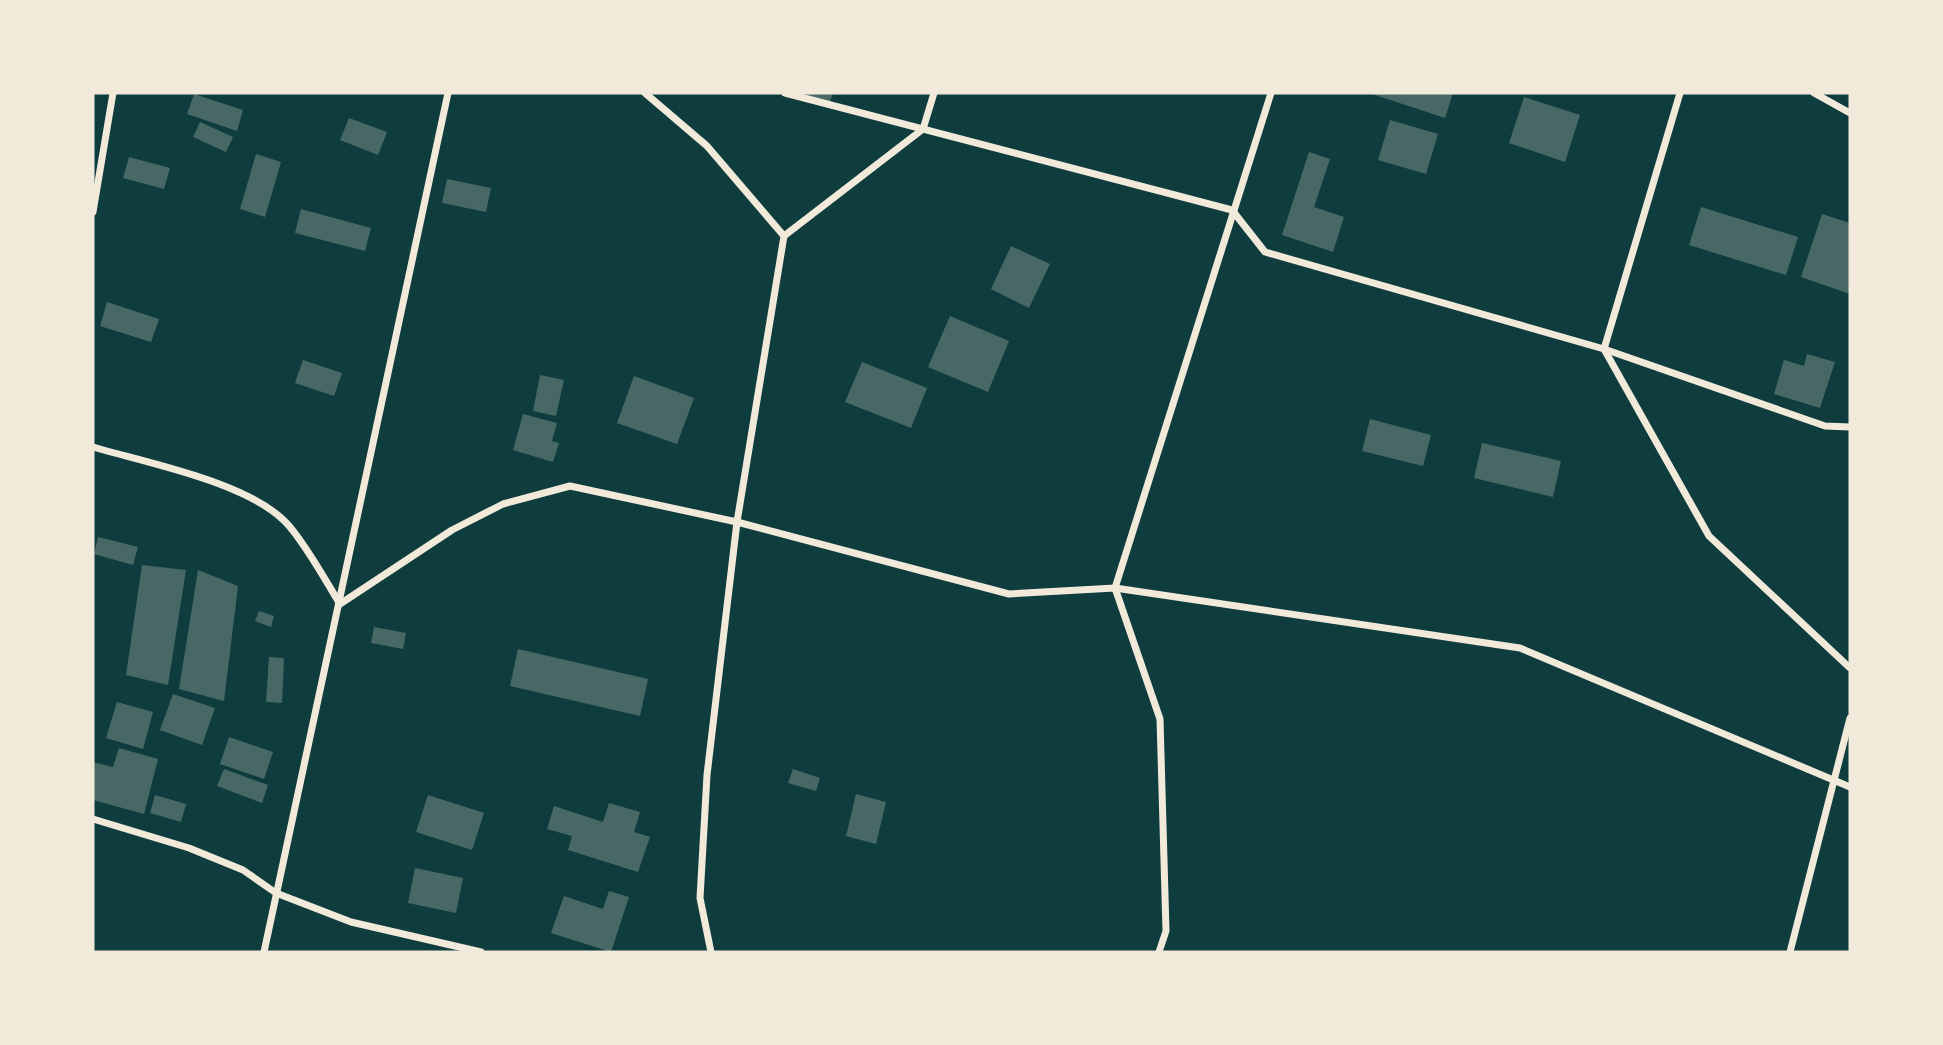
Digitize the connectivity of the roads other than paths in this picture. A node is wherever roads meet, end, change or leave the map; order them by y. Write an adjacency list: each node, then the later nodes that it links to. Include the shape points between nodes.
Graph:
1 (113, 93): 12 (street)
2 (448, 93): 19 (street)
3 (645, 93): 13 (street, via 706,146)
4 (785, 93): 10 (street)
5 (934, 93): 10 (street)
6 (1271, 93): 11 (street)
7 (1680, 93): 14 (street)
8 (1814, 93): 9 (street)
9 (1850, 113)
10 (923, 129): 11 (street); 13 (street)
11 (1232, 210): 14 (street, via 1265,252); 18 (street)
12 (93, 212)
13 (784, 236): 17 (street)
14 (1604, 349): 15 (street, via 1825,426); 20 (street, via 1709,536)
15 (1850, 427)
16 (93, 447): 19 (street, via 224,486 261,503 289,526)
17 (737, 522): 18 (street, via 1009,594); 19 (street, via 570,486 503,504 452,530); 28 (street, via 707,775 701,898)
18 (1115, 588): 22 (street, via 1520,648); 29 (street, via 1160,719 1166,931)
19 (340, 604): 25 (street)
20 (1850, 668)
21 (1850, 718): 22 (street)
22 (1834, 781): 23 (street); 30 (street)
23 (1850, 787)
24 (93, 819): 25 (street, via 189,848 243,870)
25 (276, 893): 26 (street); 27 (street, via 351,922)
26 (264, 952)
27 (481, 952)
28 (711, 952)
29 (1159, 952)
30 (1790, 952)

